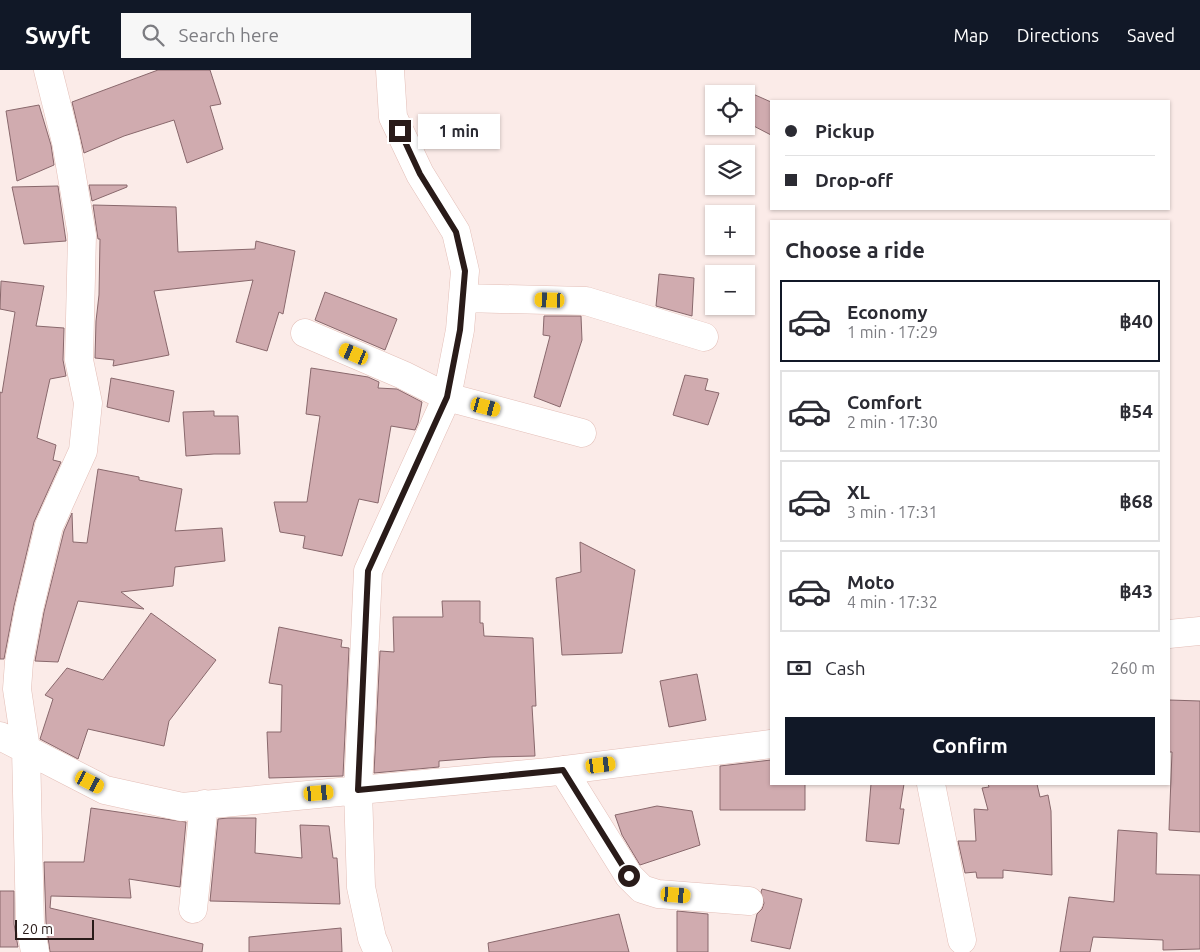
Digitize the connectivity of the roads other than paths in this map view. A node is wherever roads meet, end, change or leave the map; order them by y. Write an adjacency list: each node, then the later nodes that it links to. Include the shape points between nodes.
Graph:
1 (48, 70): 12 (street, via 66,142 82,235 79,360 88,403 83,451 49,526 28,609 17,689)
2 (390, 70): 3 (street, via 393,117 420,174 456,232 465,271)
3 (463, 298): 5 (street, via 586,302); 6 (street)
4 (305, 333): 6 (street)
5 (704, 337)
6 (447, 397): 7 (street); 15 (street, via 368,571)
7 (582, 433)
8 (1200, 631): 9 (street)
9 (1170, 634)
10 (0, 736): 12 (street)
11 (770, 744): 13 (street)
12 (26, 749): 16 (street, via 106,790 182,807); 20 (street, via 30,924)
13 (563, 770): 15 (street); 17 (street, via 629,876 642,889 658,894)
14 (931, 785): 19 (street)
15 (358, 790): 16 (street); 21 (street, via 361,887)
16 (204, 804): 18 (street)
17 (749, 901)
18 (193, 909)
19 (962, 940)
20 (35, 952)
21 (378, 952)

